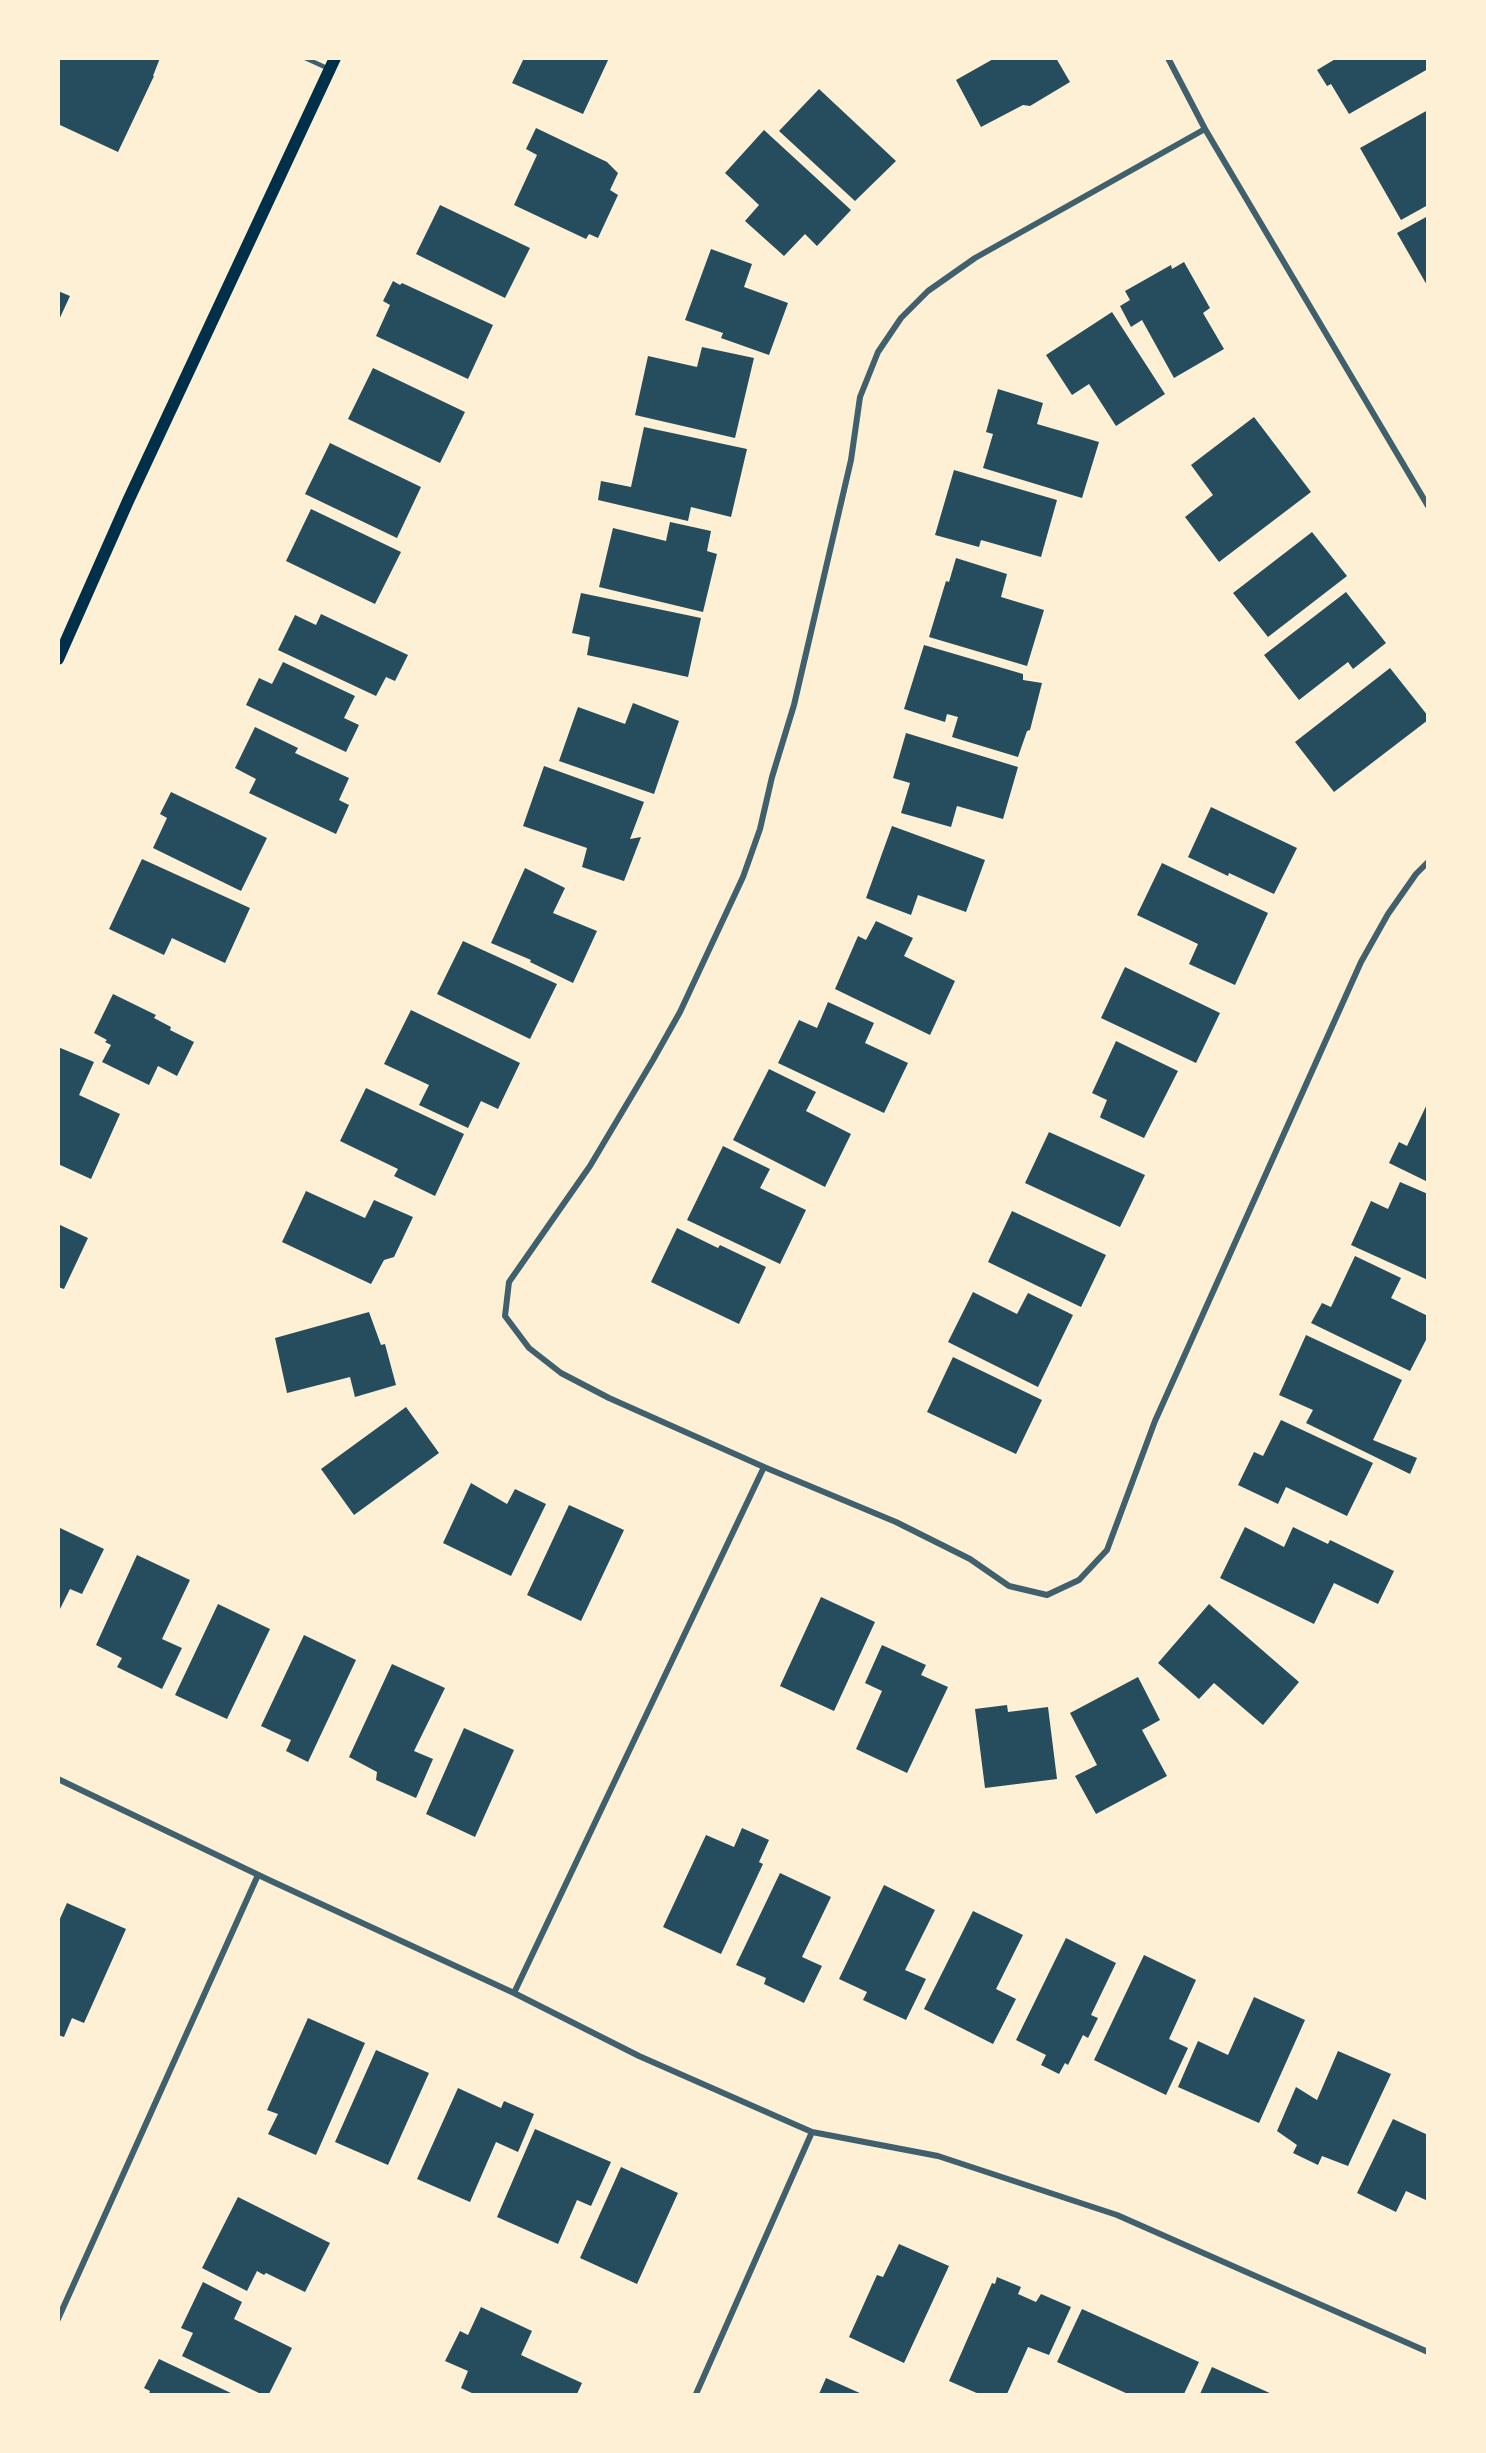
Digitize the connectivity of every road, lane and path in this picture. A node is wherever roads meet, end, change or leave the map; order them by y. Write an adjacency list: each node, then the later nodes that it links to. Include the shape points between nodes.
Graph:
1 (305, 58): 3 (lane)
2 (1168, 58): 4 (street)
3 (332, 64): 6 (main road)
4 (1205, 129): 5 (street); 8 (street, via 975,258 928,291 901,318 878,352 860,397 851,460 794,705 743,877 680,1012 653,1060 590,1166 509,1282 505,1316 529,1348 561,1373)
5 (1428, 506)
6 (58, 659)
7 (1428, 862): 8 (street, via 1388,914 1361,963 1155,1421 1107,1550 1079,1580 1047,1594 1009,1586 970,1559 896,1522)
8 (764, 1467): 11 (street)
9 (58, 1779): 10 (street)
10 (258, 1875): 11 (street); 13 (street)
11 (514, 1993): 12 (street, via 639,2056)
12 (812, 2132): 14 (street, via 938,2156 1118,2215); 15 (street)
13 (58, 2319)
14 (1428, 2352)
15 (696, 2394)

